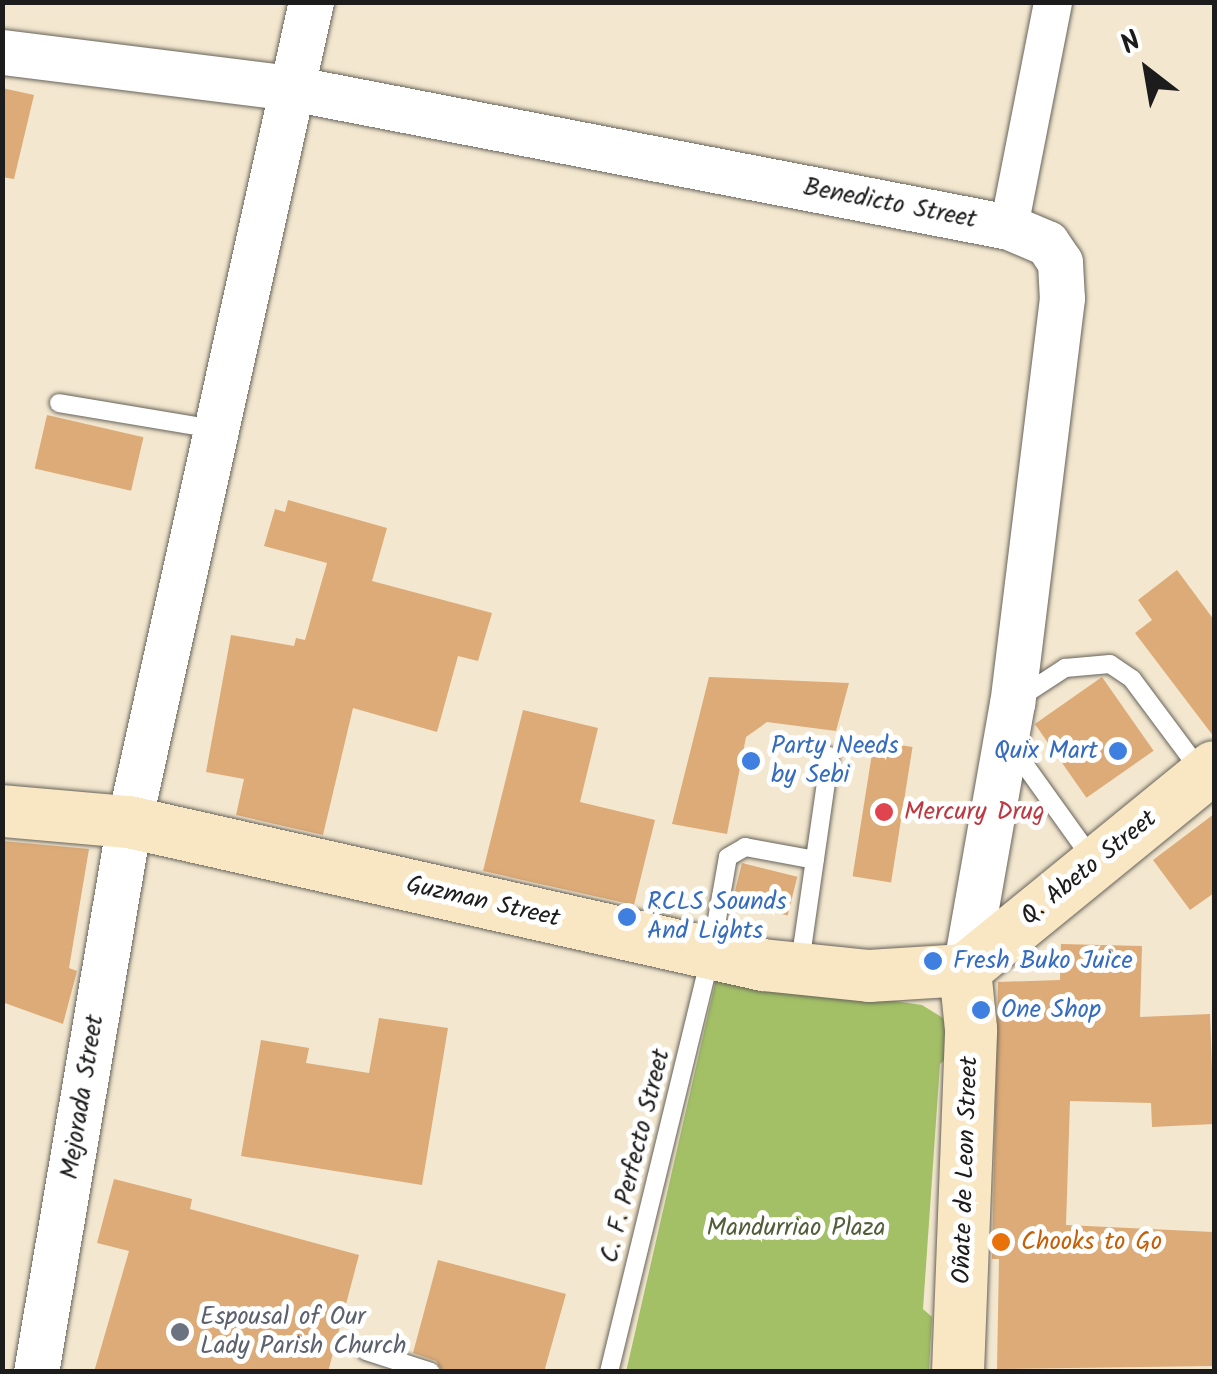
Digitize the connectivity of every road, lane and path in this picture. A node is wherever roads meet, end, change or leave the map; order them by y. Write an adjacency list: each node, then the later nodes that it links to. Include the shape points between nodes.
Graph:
1 (311, 2): 4 (street, Mejorada Street)
2 (1053, 2): 5 (street)
3 (2, 52): 4 (street, Benedicto Street)
4 (291, 88): 5 (street, Benedicto Street); 7 (street, Mejorada Street)
5 (1009, 227): 8 (street, Benedicto Street, via 1047,243 1060,262 1062,298)
6 (59, 403): 7 (lane)
7 (216, 430): 12 (street, Mejorada Street)
8 (1009, 721): 10 (lane, via 1065,668 1110,664 1132,679); 14 (lane); 17 (street, Benedicto Street)
9 (830, 756): 13 (lane)
10 (1209, 771): 14 (main road, Q. Abeto Street)
11 (2, 812): 12 (main road, Guzman Street)
12 (129, 822): 15 (main road, Guzman Street); 19 (street, Mejorada Street)
13 (815, 860): 15 (lane, C. F. Perfecto Street, via 745,847 731,852); 16 (lane)
14 (1095, 863): 17 (main road, Q. Abeto Street)
15 (712, 953): 16 (main road, Guzman Street); 21 (lane, C. F. Perfecto Street)
16 (800, 969): 17 (main road, Guzman Street, via 869,976)
17 (965, 970): 22 (main road, Oñate de Leon Street, via 972,1029)
18 (366, 1351): 20 (lane)
19 (36, 1372)
20 (431, 1372)
21 (608, 1372)
22 (958, 1372)

